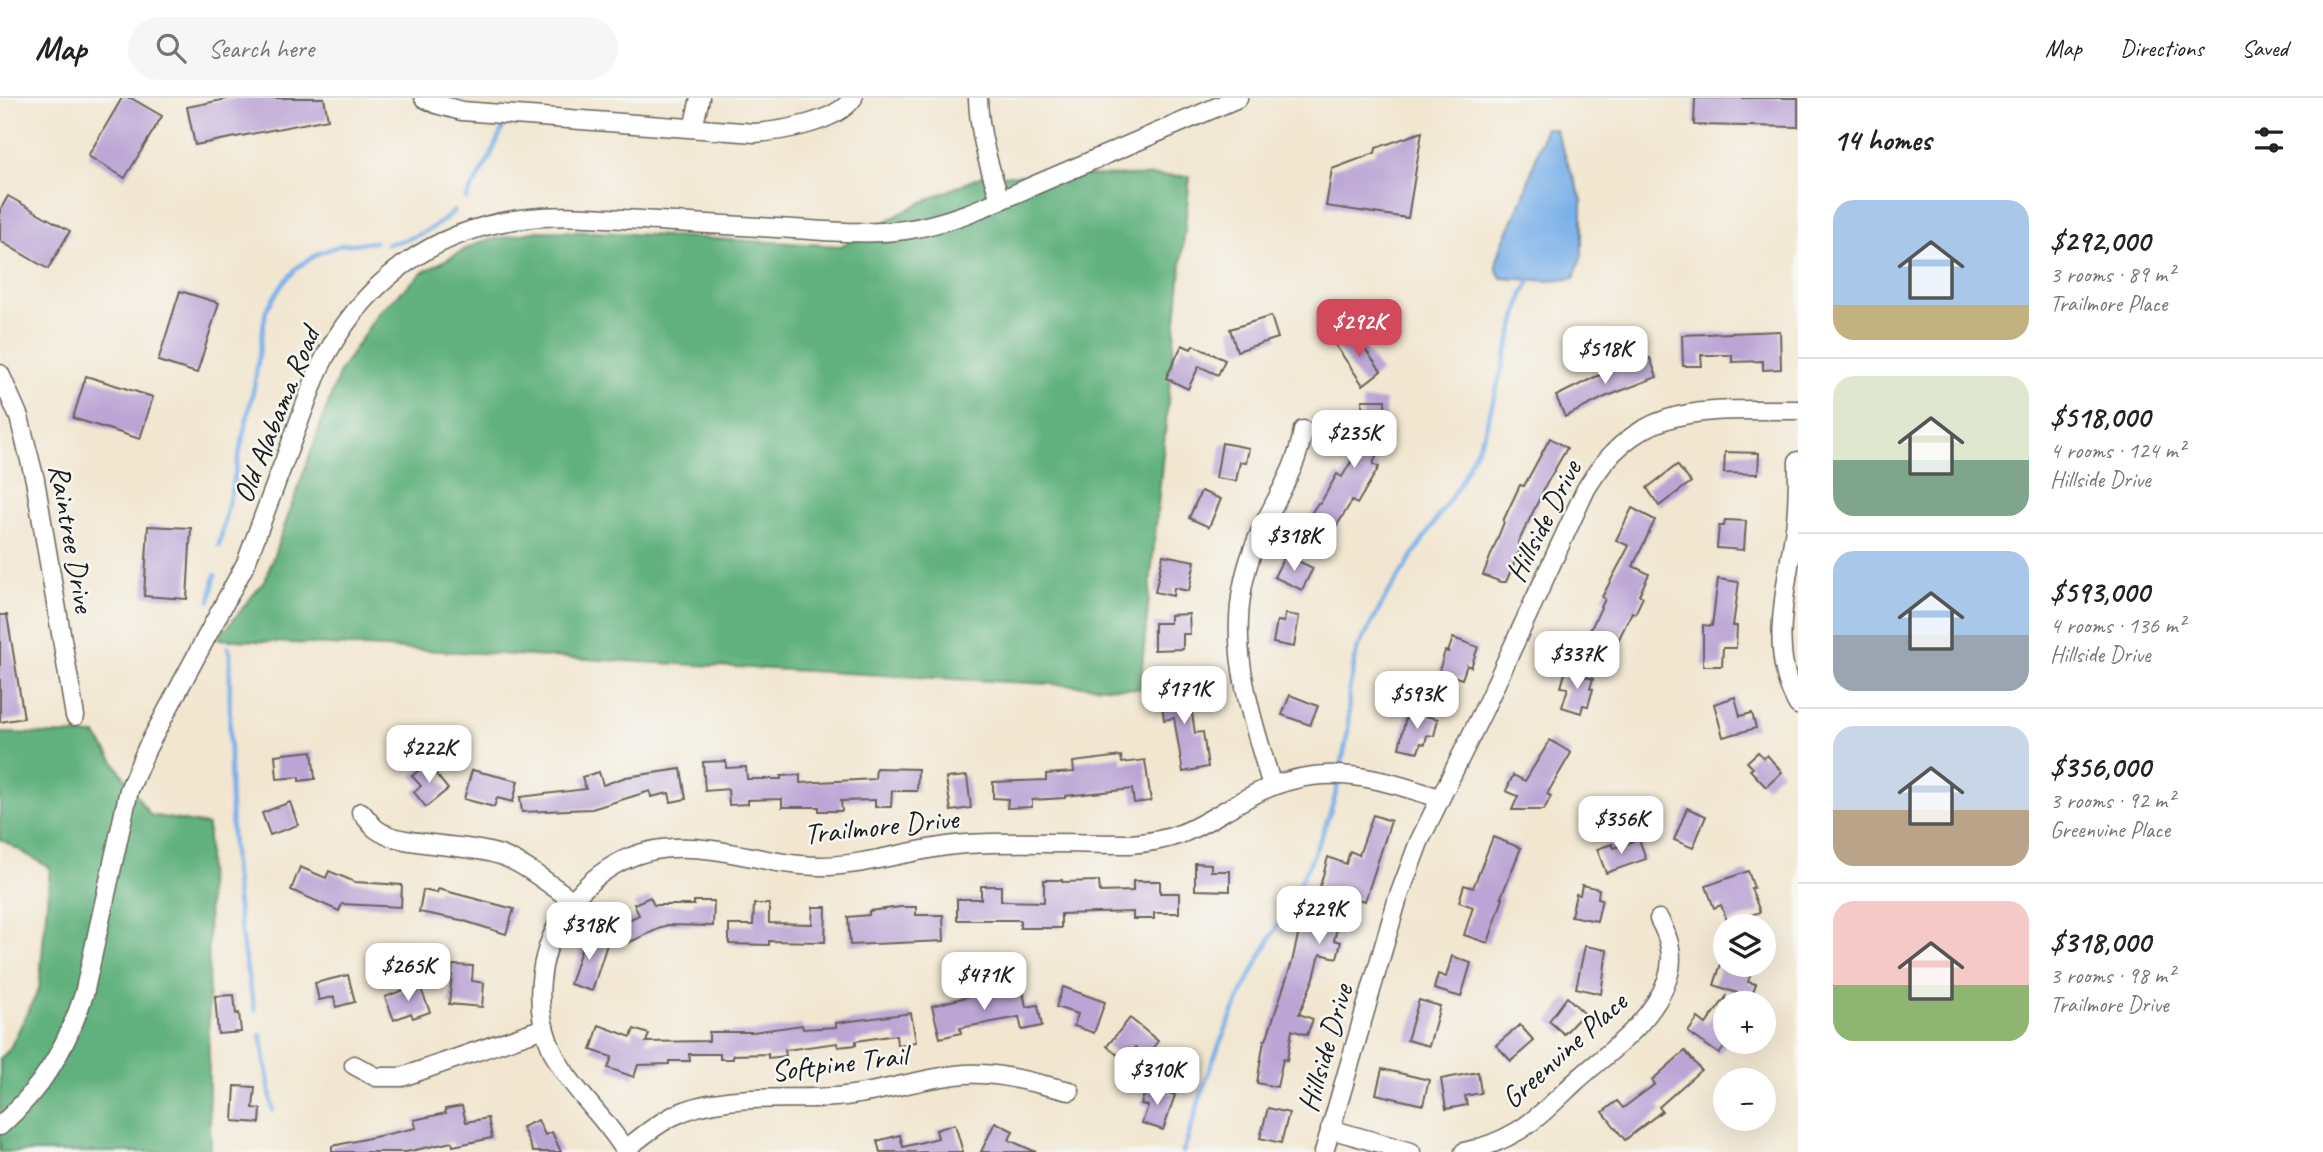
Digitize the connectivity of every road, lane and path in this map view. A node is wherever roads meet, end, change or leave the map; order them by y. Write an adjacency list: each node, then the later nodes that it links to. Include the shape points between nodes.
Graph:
1 (424, 98): 6 (street, via 462,111)
2 (699, 98): 6 (street)
3 (853, 98): 6 (street, via 842,109 783,131)
4 (978, 98): 7 (street, via 979,127)
5 (1238, 98): 7 (street, Old Alabama Road)
6 (692, 128)
7 (1000, 200): 22 (street, Old Alabama Road, via 932,225 869,232 532,217 482,226 444,240 388,276 366,297 330,346 246,563 137,769 123,811 83,994 61,1053 24,1104)
8 (0, 374): 13 (street, Raintree Drive, via 19,417 35,480)
9 (1798, 410): 15 (street, Hillside Drive, via 1680,414 1642,430 1610,455 1586,489)
10 (1303, 430): 14 (street, via 1296,462 1253,550 1239,615 1242,686)
11 (1798, 461): 12 (street, via 1797,517 1781,626 1783,667)
12 (1798, 705)
13 (75, 716)
14 (1272, 786): 15 (street, Trailmore Drive, via 1306,776 1346,774 1392,782); 17 (street, Trailmore Drive, via 1196,829 1155,842 966,844 820,866 701,848 671,848 616,864)
15 (1439, 798): 23 (street, Hillside Drive, via 1398,901)
16 (361, 812): 17 (street, via 377,830 395,838 503,856)
17 (572, 900): 19 (street, Trailmore Drive, via 554,928 543,961)
18 (1659, 919): 27 (street, Greenvine Place, via 1669,938 1672,959 1668,980 1655,1005 1578,1080 1518,1130 1498,1142)
19 (544, 1028): 20 (street, via 402,1077 376,1077); 24 (street, Trailmore Drive, via 564,1072)
20 (354, 1065)
21 (1070, 1091): 24 (street, Softpine Trail, via 1002,1076 968,1074 836,1097 718,1101 672,1116)
22 (0, 1126)
23 (1330, 1129): 25 (street, Hillside Drive); 26 (street)
24 (625, 1151)
25 (1324, 1152)
26 (1411, 1152)
27 (1464, 1152)

